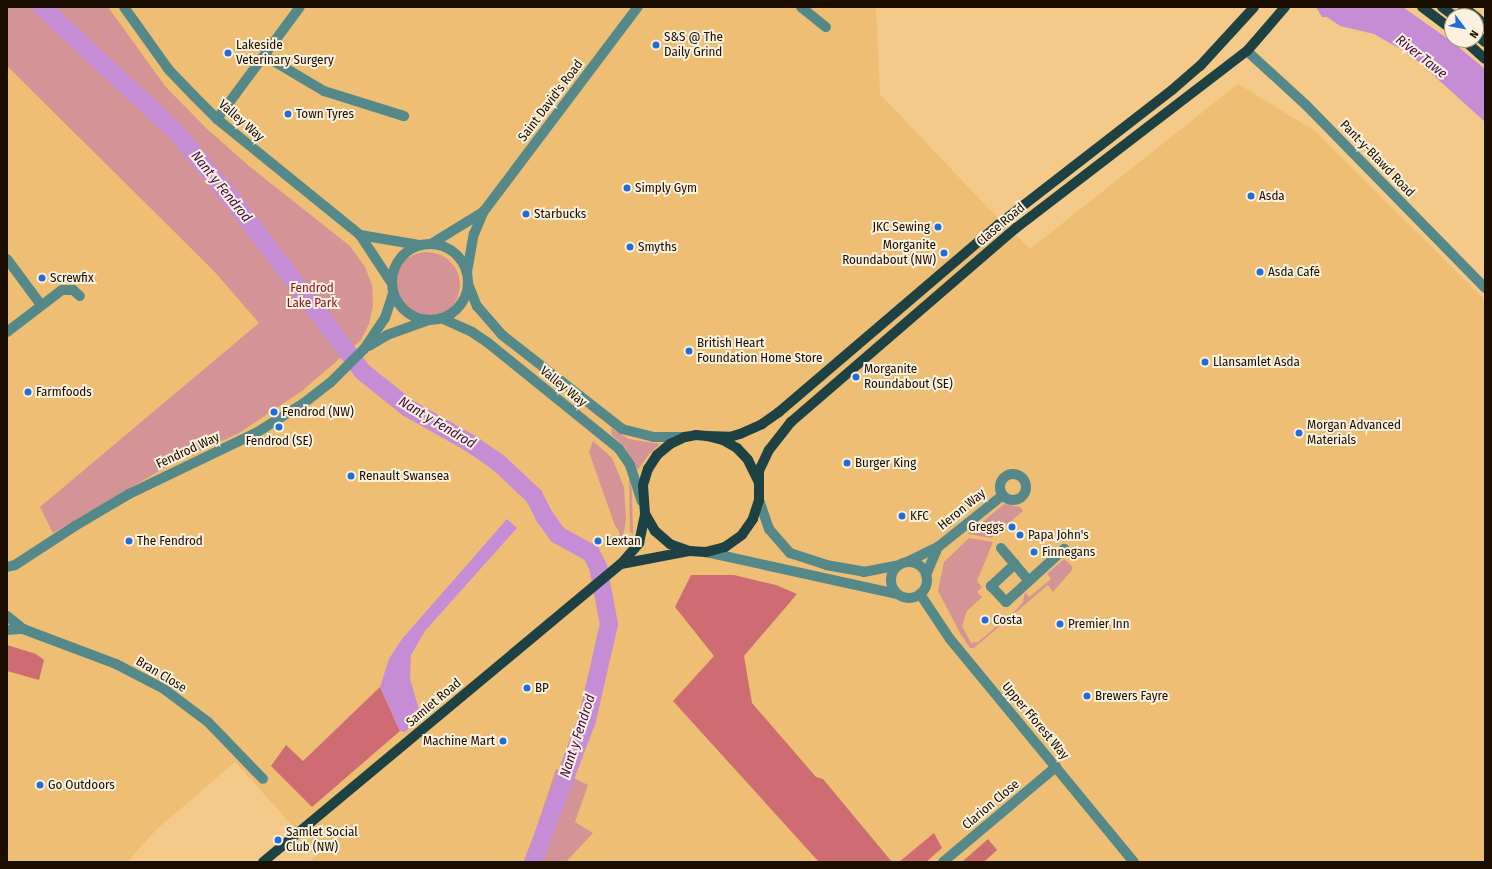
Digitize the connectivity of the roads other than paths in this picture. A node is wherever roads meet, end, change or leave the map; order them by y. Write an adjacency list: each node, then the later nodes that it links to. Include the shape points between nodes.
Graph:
1 (124, 7): 15 (street, Valley Way, via 169,70)
2 (300, 7): 12 (street)
3 (638, 7): 16 (street, Saint David's Road)
4 (801, 7): 9 (street)
5 (1254, 7): 32 (main road, Clase Road, via 1200,66 1172,90 998,225 779,412 762,424 740,434)
6 (1285, 7): 11 (main road, Clase Road)
7 (1422, 7): 8 (main road)
8 (1444, 24)
9 (826, 27)
10 (1473, 48): 13 (main road)
11 (1247, 51): 24 (street, Pant-y-Blawd Road, via 1306,105); 34 (main road, Clase Road, via 1016,228 814,401 777,436 759,471)
12 (265, 56): 14 (street, via 324,91); 15 (street)
13 (1485, 59)
14 (404, 116)
15 (218, 119): 17 (street, Valley Way)
16 (484, 211): 18 (street, Saint David's Road); 21 (street, Saint David's Road, via 474,234)
17 (360, 235): 19 (street, Valley Way, via 395,243); 22 (street, Valley Way)
18 (431, 244): 19 (street); 21 (street, via 454,252)
19 (421, 245): 22 (street, via 402,256 394,268)
20 (7, 259): 27 (street)
21 (467, 272): 23 (street)
22 (391, 282): 25 (street)
23 (468, 284): 28 (street, via 457,309); 33 (street, Valley Way, via 481,312 501,334 622,429 653,437)
24 (1485, 288)
25 (393, 294): 29 (street, via 403,310); 31 (street, Fendrod Way, via 383,322)
26 (80, 296): 27 (street, via 73,290 62,290)
27 (41, 305): 30 (street)
28 (441, 318): 29 (street); 37 (street, Valley Way, via 487,342 619,449 630,465)
29 (429, 320): 31 (street, Fendrod Way, via 388,335)
30 (7, 332)
31 (364, 349): 47 (street, Fendrod Way, via 304,403 256,433 129,494)
32 (707, 436): 33 (main road); 34 (main road, via 723,440 737,448 748,460)
33 (685, 437): 37 (main road, via 670,444 651,464 643,485)
34 (758, 483): 36 (main road)
35 (1003, 495): 39 (street, Heron Way)
36 (758, 500): 43 (main road, via 753,519 742,536 725,547); 48 (street, via 769,529 790,553 826,565 864,572)
37 (642, 501): 38 (main road)
38 (645, 514): 42 (main road, via 670,544); 45 (main road, Samlet Road, via 638,543)
39 (938, 547): 44 (street, Heron Way); 50 (street, Heron Way)
40 (1001, 548): 46 (street)
41 (1064, 549): 51 (street)
42 (689, 551): 43 (main road); 45 (main road)
43 (706, 552): 52 (street)
44 (906, 562): 48 (street); 50 (street, via 917,563)
45 (621, 564): 59 (main road, Samlet Road)
46 (1015, 564): 51 (street); 51 (street, via 991,586 995,592 1006,602)
47 (11, 566): 49 (street, Fendrod Way)
48 (896, 566): 52 (street, via 892,571 891,584)
49 (7, 575)
50 (926, 575): 53 (street, via 926,586)
51 (1029, 581)
52 (897, 594): 53 (street, via 908,598)
53 (920, 594): 57 (street, Upper Fforest Way, via 950,639)
54 (7, 616): 55 (street, Bran Close)
55 (22, 629): 56 (street, Bran Close); 58 (street, Bran Close, via 116,664 164,690 208,722)
56 (7, 630)
57 (1056, 767): 60 (street, Clarion Close); 61 (street, Upper Fforest Way)
58 (262, 779)
59 (263, 862)
60 (943, 862)
61 (1134, 862)

